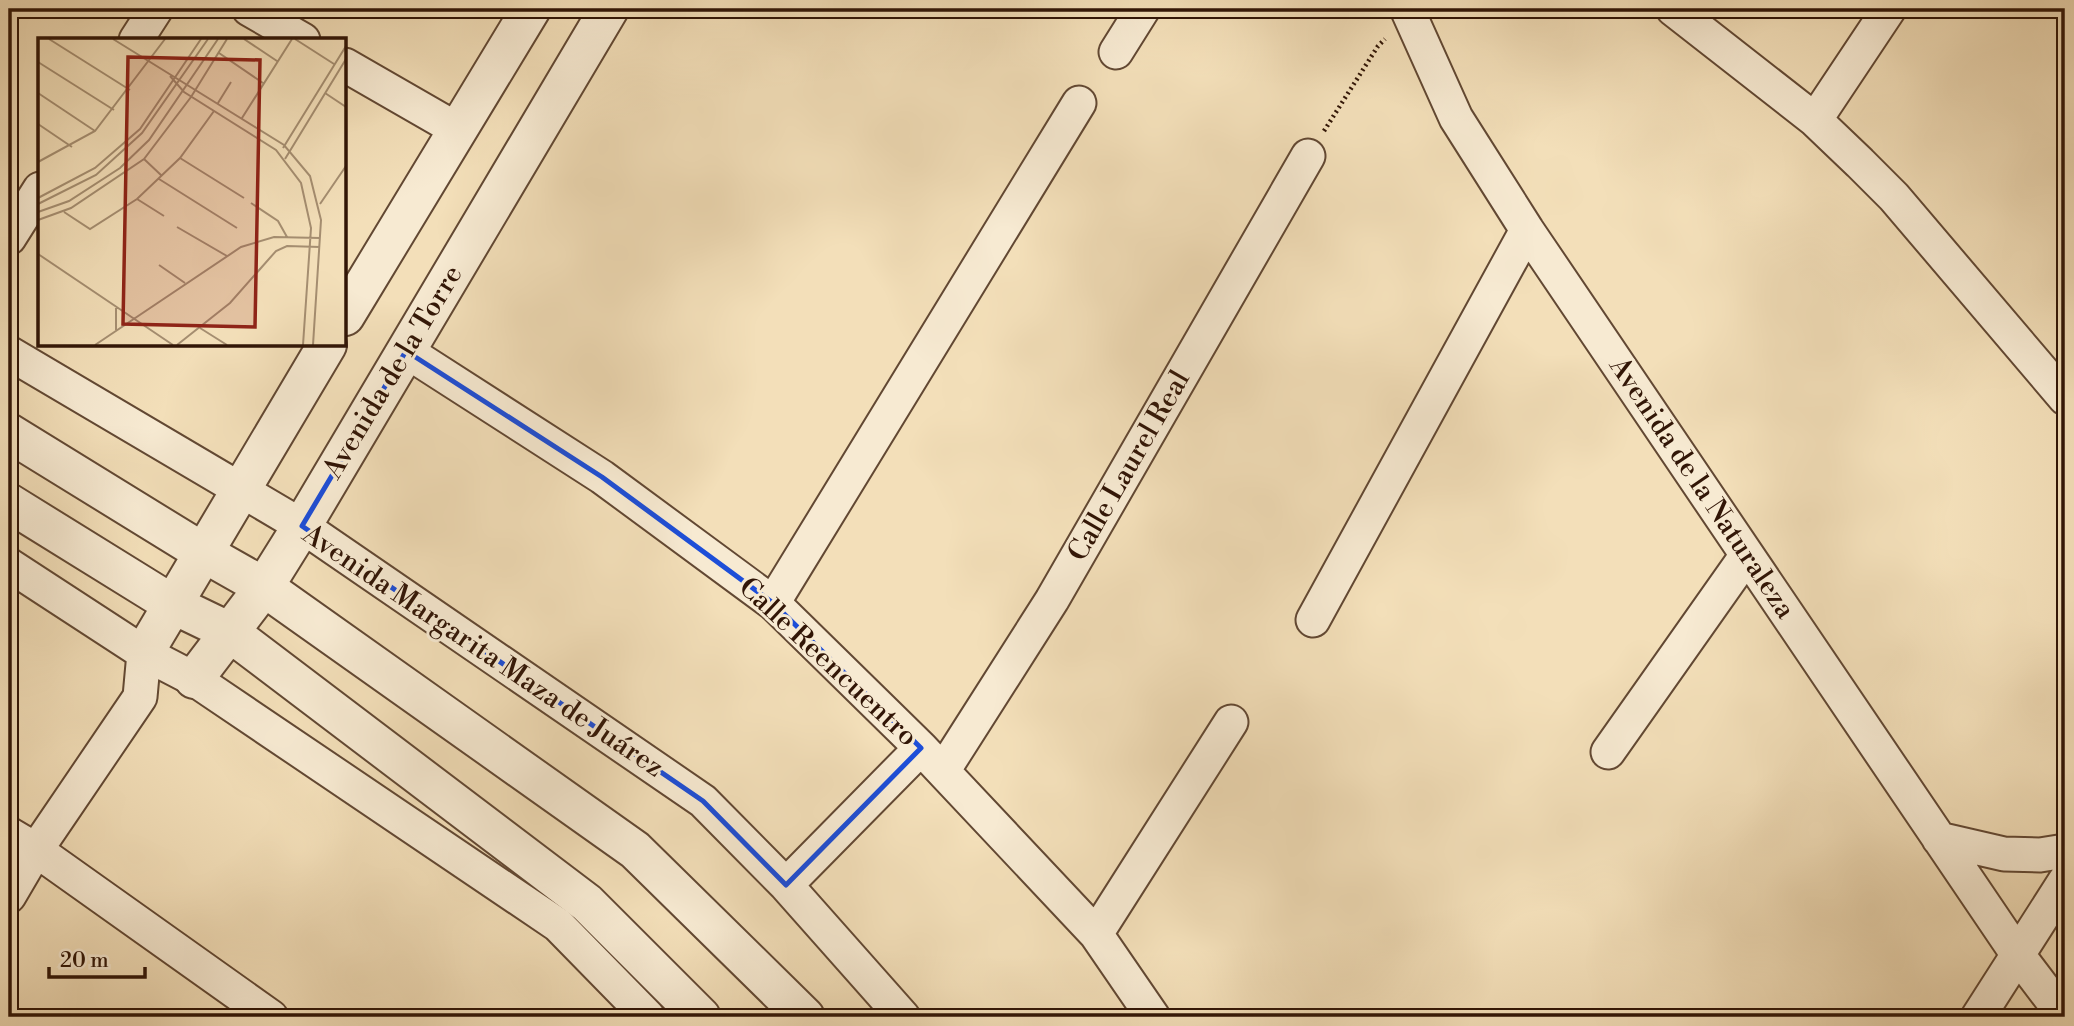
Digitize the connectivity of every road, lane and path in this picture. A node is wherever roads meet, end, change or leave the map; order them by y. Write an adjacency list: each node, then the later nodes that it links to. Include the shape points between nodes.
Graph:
1 (156, 9): 9 (street)
2 (249, 9): 10 (street)
3 (531, 9): 15 (street)
4 (609, 9): 22 (street, Avenida de la Torre)
5 (1143, 9): 11 (street)
6 (1673, 9): 14 (street)
7 (1889, 9): 14 (street)
8 (1409, 14): 16 (path, via 1378,46); 18 (street, Avenida de la Naturaleza, via 1456,118)
9 (137, 38)
10 (300, 38)
11 (1116, 52)
12 (346, 66): 15 (street)
13 (1079, 103): 33 (street)
14 (1815, 120): 24 (street, via 1894,197)
15 (458, 130): 20 (street)
16 (1308, 156): 42 (street, Calle Laurel Real, via 1052,600)
17 (38, 192): 19 (street)
18 (1527, 230): 30 (street, Avenida de la Naturaleza); 35 (street)
19 (9, 238)
20 (346, 314)
21 (326, 346): 26 (street)
22 (406, 351): 28 (street, Avenida de la Torre); 33 (street, Calle Reencuentro, via 602,477)
23 (9, 353): 26 (street, Avenida Margarita Maza de Juárez)
24 (2065, 398)
25 (9, 433): 29 (street)
26 (240, 489): 28 (street, Avenida Margarita Maza de Juárez); 29 (street)
27 (9, 503): 34 (street)
28 (302, 526): 32 (street, Avenida de la Torre); 47 (street, Avenida Margarita Maza de Juárez, via 703,801)
29 (204, 553): 32 (street); 34 (street)
30 (1747, 555): 41 (street); 43 (street, Avenida de la Naturaleza)
31 (9, 565): 37 (street)
32 (264, 587): 36 (street, Avenida de la Torre); 54 (street, via 635,850)
33 (772, 603): 42 (street, Calle Reencuentro)
34 (172, 604): 36 (street); 37 (street)
35 (1313, 620)
36 (228, 632): 38 (street, Avenida de la Torre); 53 (street, via 587,903)
37 (144, 653): 38 (street); 39 (street)
38 (194, 679): 39 (street); 52 (street, via 558,925)
39 (140, 697): 44 (street)
40 (1231, 722): 49 (street)
41 (1608, 752)
42 (932, 759): 47 (street, Calle Laurel Real); 49 (street, Calle Reencuentro)
43 (1939, 839): 45 (street, via 2004,854); 50 (street, Avenida de la Naturaleza)
44 (22, 842): 48 (street); 51 (street)
45 (2065, 851)
46 (2065, 881): 50 (street)
47 (786, 885): 55 (street, Avenida Margarita Maza de Juárez)
48 (9, 896)
49 (1096, 934): 56 (street, Calle Reencuentro)
50 (2018, 955): 57 (street); 58 (street, Avenida de la Naturaleza)
51 (258, 1013)
52 (648, 1017)
53 (701, 1017)
54 (805, 1017)
55 (903, 1017)
56 (1153, 1017)
57 (1978, 1017)
58 (2065, 1017)

